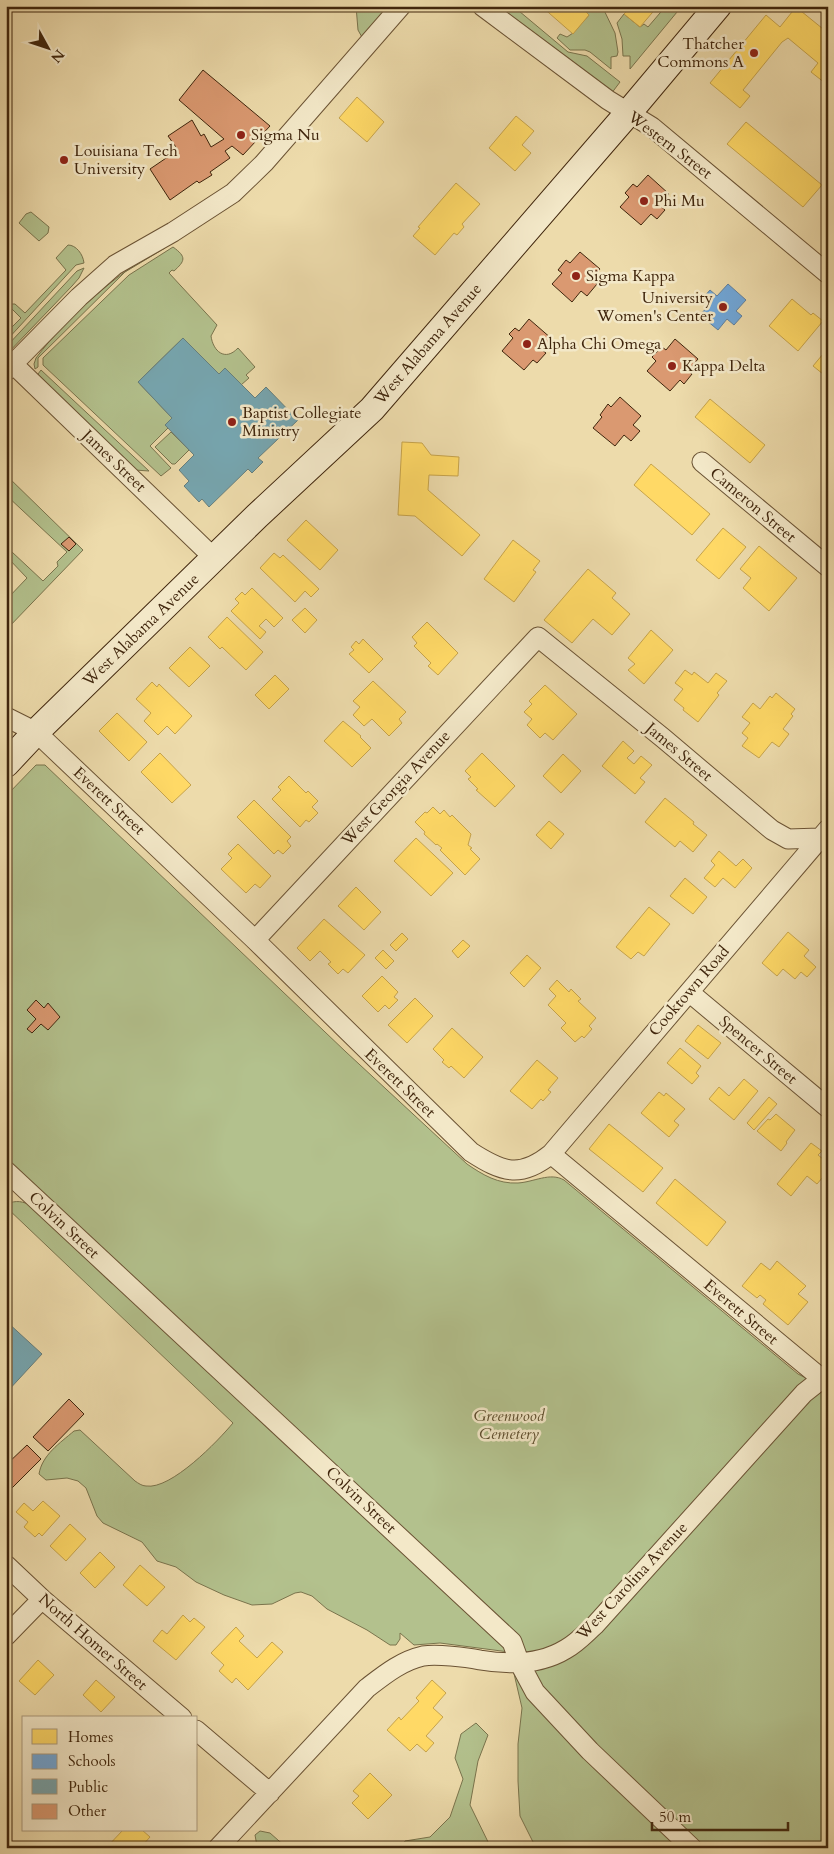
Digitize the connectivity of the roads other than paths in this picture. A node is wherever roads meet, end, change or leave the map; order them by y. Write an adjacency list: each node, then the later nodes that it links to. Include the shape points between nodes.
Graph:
1 (401, 6): 6 (street, via 234,193 115,265)
2 (482, 6): 4 (street, Western Street, via 608,100)
3 (718, 6): 4 (main road, West Alabama Avenue)
4 (629, 112): 5 (street, Western Street, via 652,127); 8 (main road, West Alabama Avenue, via 372,409)
5 (828, 274)
6 (10, 368): 8 (street, James Street)
7 (702, 462): 9 (street, Cameron Street)
8 (214, 558): 12 (main road, West Alabama Avenue)
9 (828, 568)
10 (538, 638): 14 (street, James Street, via 772,830 788,839); 15 (street, West Georgia Avenue)
11 (6, 717): 12 (street, Everett Street)
12 (36, 732): 13 (main road, West Alabama Avenue); 15 (street, Everett Street)
13 (6, 764)
14 (825, 837): 16 (street, Cooktown Road)
15 (254, 940): 18 (street, Everett Street, via 471,1152 491,1165 510,1170 527,1168)
16 (689, 992): 17 (street, Spencer Street); 18 (street, Cooktown Road)
17 (828, 1108)
18 (551, 1154): 20 (street, Everett Street)
19 (7, 1172): 24 (street, Colvin Street, via 497,1627 512,1642)
20 (824, 1376): 24 (street, West Carolina Avenue, via 804,1392 595,1625 565,1650)
21 (6, 1565): 22 (street, North Homer Street)
22 (42, 1599): 23 (street); 25 (street, North Homer Street)
23 (6, 1636)
24 (520, 1664): 27 (street, West Carolina Avenue, via 465,1657 425,1656 407,1661 367,1688); 29 (street, Colvin Street, via 535,1692)
25 (180, 1716)
26 (198, 1732): 27 (street)
27 (270, 1793): 28 (street, West Carolina Avenue)
28 (218, 1848)
29 (692, 1848)

